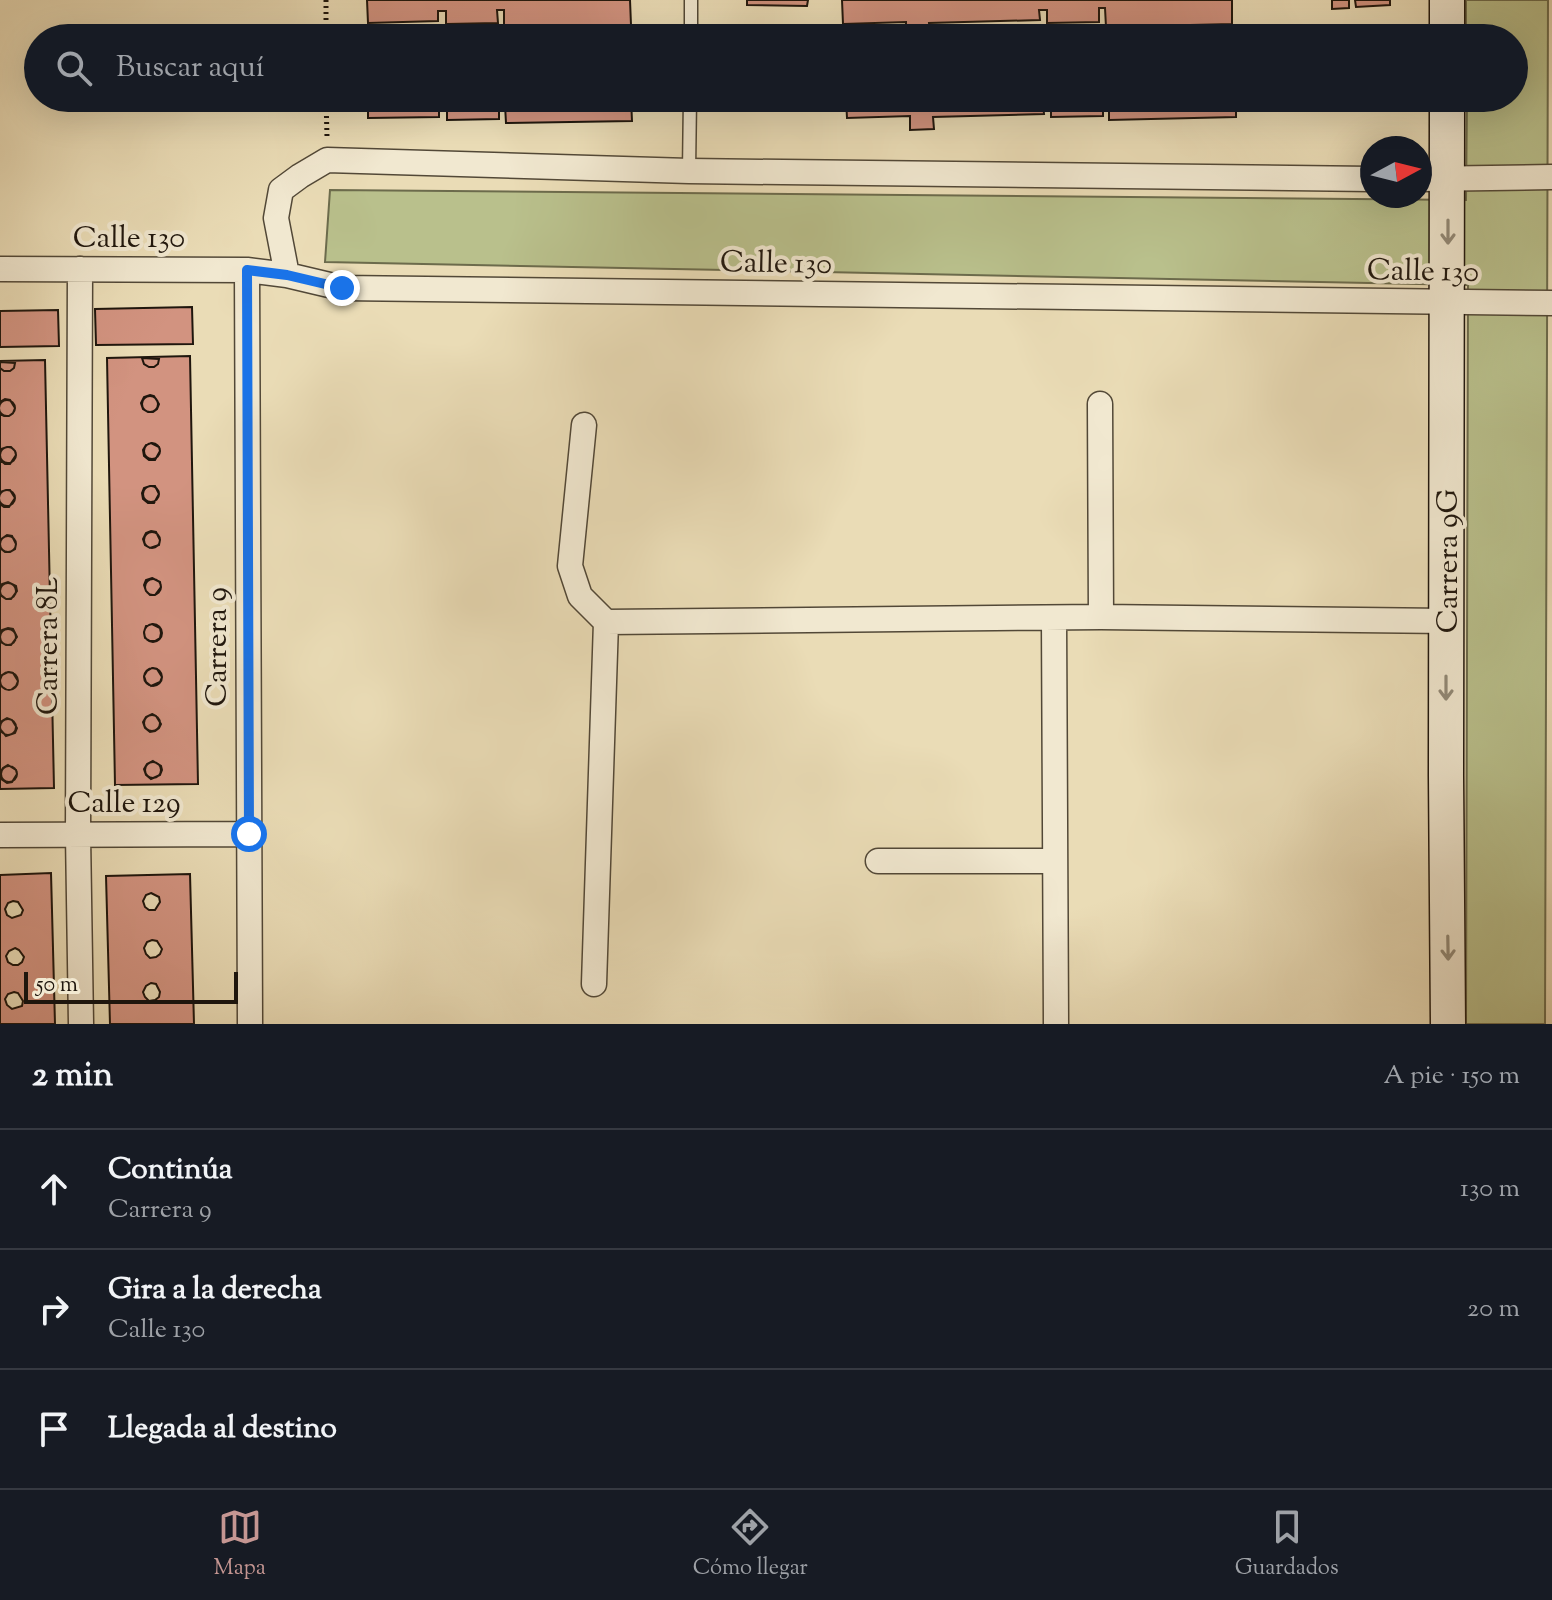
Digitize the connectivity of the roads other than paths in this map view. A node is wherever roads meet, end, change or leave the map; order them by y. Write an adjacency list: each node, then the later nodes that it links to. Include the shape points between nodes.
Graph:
1 (691, 0): 3 (lane)
2 (1447, 0): 4 (street)
3 (691, 24)
4 (1447, 24)
5 (690, 112): 7 (lane)
6 (1445, 112): 10 (street, Carrera 9G)
7 (689, 171): 9 (street); 14 (street, via 327,160 281,190 276,218)
8 (1552, 177): 10 (street)
9 (1360, 179)
10 (1434, 179): 15 (street, Carrera 9G, one-way to 15)
11 (0, 269): 12 (street, Calle 130)
12 (80, 269): 13 (street, Calle 130); 25 (street, Carrera 8L)
13 (247, 270): 14 (street, Calle 130); 23 (street, Carrera 9)
14 (287, 275): 15 (street, Calle 130, via 342,288)
15 (1448, 303): 16 (street, Calle 130); 21 (street, Carrera 9G)
16 (1552, 303)
17 (1100, 404): 19 (street)
18 (584, 425): 22 (street, via 570,566 580,596)
19 (1101, 617): 20 (street); 21 (street)
20 (1054, 619): 22 (street); 27 (street)
21 (1447, 621): 32 (street, Carrera 9G, one-way to 32)
22 (606, 622): 28 (street)
23 (249, 834): 25 (street, Calle 129); 30 (street, Carrera 9)
24 (0, 835): 25 (street, Calle 129)
25 (78, 835): 29 (street, Carrera 8L)
26 (878, 861): 27 (street)
27 (1055, 861): 31 (street)
28 (594, 984)
29 (81, 1024)
30 (250, 1024)
31 (1056, 1024)
32 (1448, 1024)

